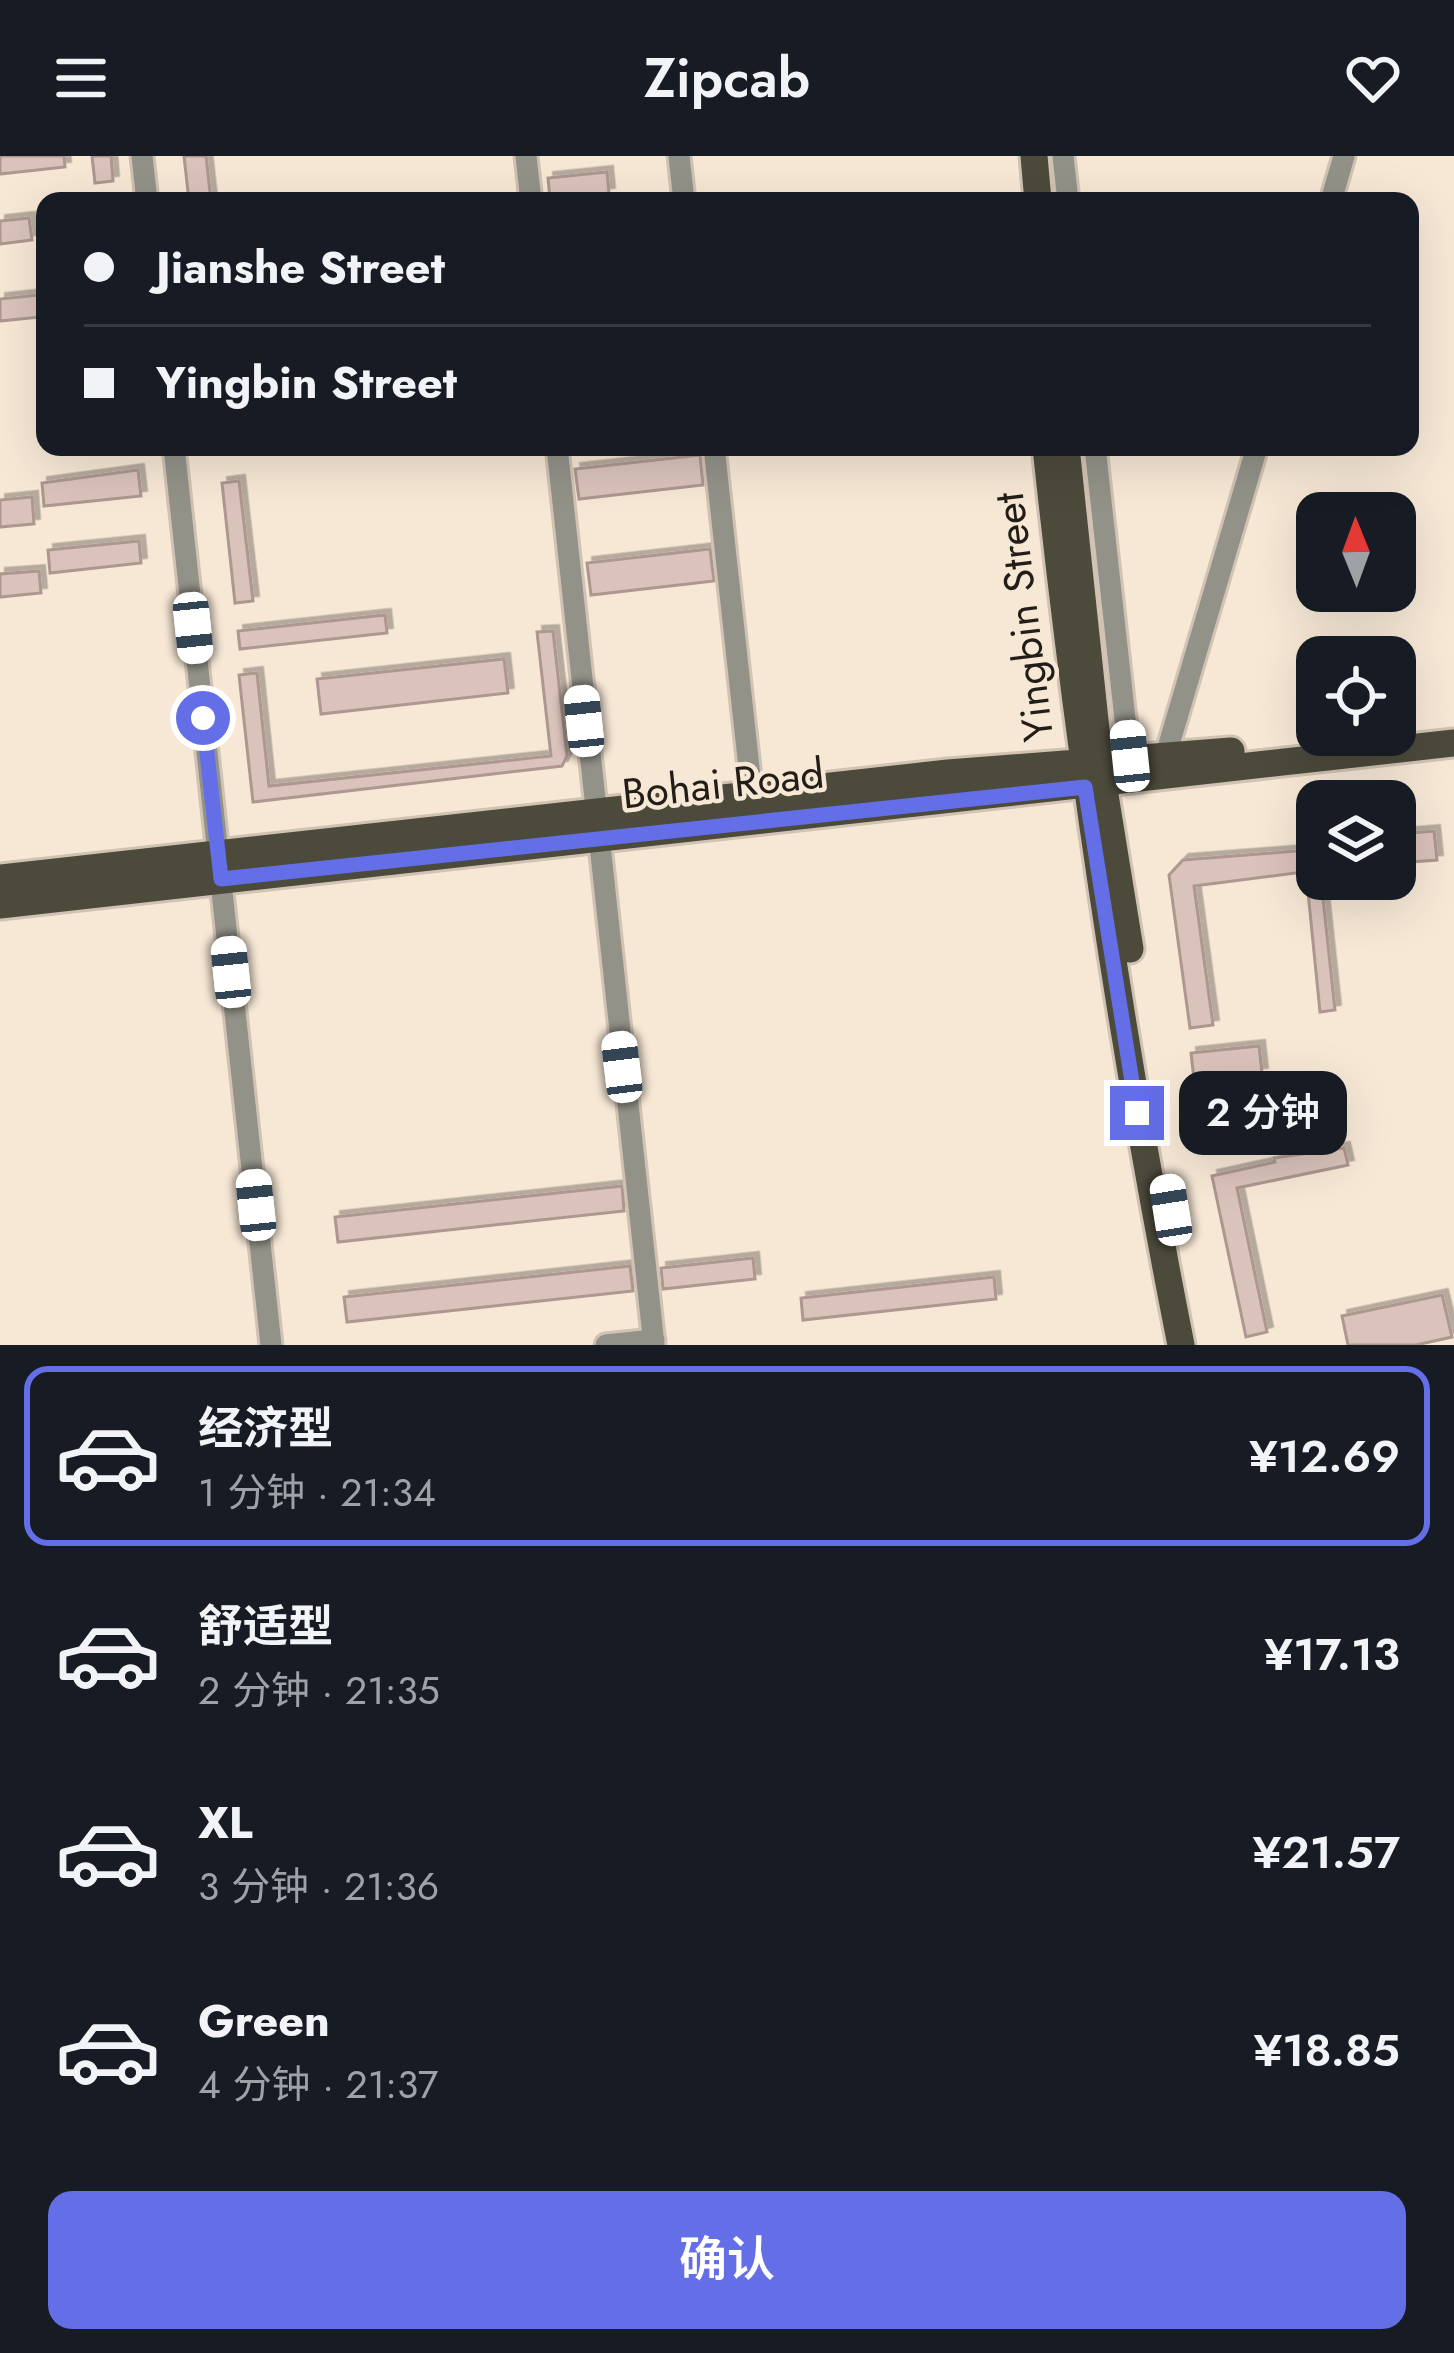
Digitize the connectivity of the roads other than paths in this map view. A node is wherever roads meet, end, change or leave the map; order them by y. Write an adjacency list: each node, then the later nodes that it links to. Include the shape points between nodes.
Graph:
1 (142, 156): 8 (street)
2 (526, 156): 9 (street)
3 (679, 156): 10 (street)
4 (1015, 156): 11 (main road)
5 (1034, 156): 12 (main road)
6 (1063, 156): 13 (street)
7 (1344, 156): 14 (street)
8 (146, 192)
9 (530, 192)
10 (683, 192)
11 (1019, 192)
12 (1038, 192)
13 (1067, 192)
14 (1333, 192)
15 (175, 456): 30 (street)
16 (558, 456): 29 (street)
17 (715, 456): 28 (street)
18 (1047, 456): 27 (main road, Yingbin Street)
19 (1067, 456): 27 (main road, Yingbin Street)
20 (1096, 456): 26 (street)
21 (1254, 456): 26 (street)
22 (1454, 727): 23 (main road)
23 (1416, 732)
24 (1454, 743): 26 (main road, Bohai Road)
25 (1296, 747): 26 (main road, Bohai Road)
26 (1147, 767): 27 (main road, Bohai Road)
27 (1092, 772): 28 (main road, Bohai Road); 29 (main road, Bohai Road); 36 (main road, Yingbin Street, via 1144,1160); 37 (main road, Yingbin Street)
28 (752, 795): 29 (main road, Bohai Road)
29 (594, 826): 30 (main road, Bohai Road); 33 (street)
30 (220, 867): 31 (main road, Bohai Road); 32 (main road, Bohai Road); 34 (street)
31 (0, 878)
32 (0, 905)
33 (654, 1342): 35 (street)
34 (271, 1345)
35 (606, 1345)
36 (1181, 1345)
37 (1195, 1345)

